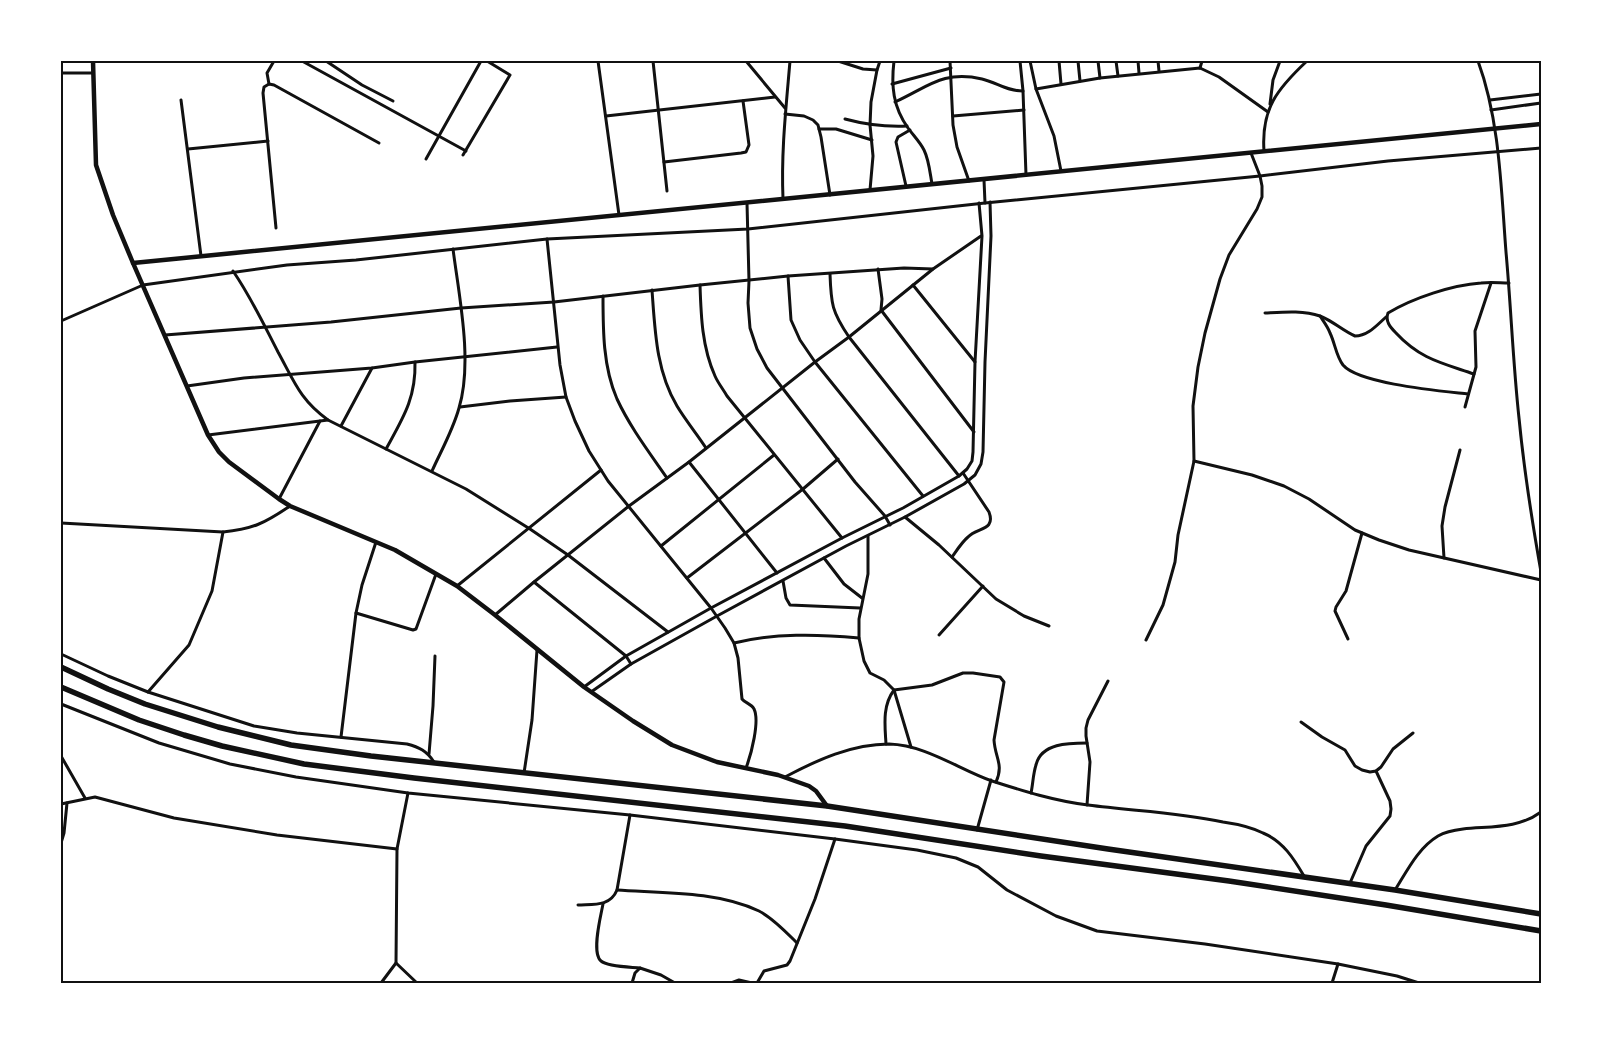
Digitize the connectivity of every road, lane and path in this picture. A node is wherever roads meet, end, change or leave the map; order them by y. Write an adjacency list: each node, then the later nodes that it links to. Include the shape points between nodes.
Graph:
1 (93, 61): 34 (street)
2 (274, 61): 40 (street, via 267,73)
3 (302, 61): 67 (street)
4 (326, 61): 49 (street)
5 (482, 61): 67 (street)
6 (487, 61): 73 (street, via 510,75)
7 (598, 61): 59 (street)
8 (653, 61): 56 (street)
9 (746, 61): 30 (street)
10 (754, 61): 30 (street)
11 (790, 61): 57 (street)
12 (838, 61): 31 (street)
13 (880, 61): 31 (street)
14 (894, 61): 41 (street)
15 (950, 61): 28 (street)
16 (1020, 61): 44 (street)
17 (1030, 61): 43 (street)
18 (1059, 61): 42 (street)
19 (1078, 61): 39 (street)
20 (1098, 61): 38 (street)
21 (1116, 61): 37 (street)
22 (1138, 61): 35 (street)
23 (1158, 61): 32 (street)
24 (1202, 61): 29 (street)
25 (1280, 61): 53 (street, via 1273,80)
26 (1307, 61): 53 (street)
27 (1478, 61): 48 (street)
28 (951, 68): 36 (street); 41 (street)
29 (1200, 68): 32 (street); 58 (street, via 1219,77)
30 (753, 69): 46 (street)
31 (877, 70): 63 (street)
32 (1159, 71): 35 (street)
33 (61, 73): 34 (street)
34 (93, 73): 102 (street, via 96,165)
35 (1139, 74): 37 (street)
36 (952, 76): 44 (street, via 986,80 1005,89); 51 (street); 60 (street)
37 (1118, 76): 38 (street)
38 (1100, 78): 39 (street)
39 (1080, 80): 42 (street)
40 (269, 84): 69 (street, via 263,93); 70 (street)
41 (892, 84): 51 (street)
42 (1061, 84): 43 (street)
43 (1036, 89): 80 (street, via 1054,136)
44 (1023, 91): 54 (street)
45 (1541, 94): 48 (street)
46 (775, 97): 50 (street); 57 (street)
47 (181, 100): 72 (street)
48 (1490, 100): 55 (street)
49 (393, 101)
50 (743, 101): 56 (street); 79 (street, via 749,145 746,152)
51 (895, 102): 64 (street, via 898,113)
52 (1541, 103): 55 (street)
53 (1270, 106): 58 (street)
54 (1024, 110): 60 (street); 81 (street)
55 (1491, 110): 66 (street)
56 (658, 111): 59 (street); 79 (street)
57 (785, 111): 65 (street, via 813,120); 90 (street)
58 (1268, 112): 74 (street, via 1264,126)
59 (606, 116): 95 (street)
60 (953, 116): 84 (street, via 957,147)
61 (845, 119): 63 (street)
62 (1541, 124): 66 (street)
63 (870, 126): 64 (street); 68 (street)
64 (909, 128): 85 (street, via 924,148); 86 (street, via 896,142)
65 (819, 129): 68 (street, via 836,129); 89 (street)
66 (1494, 129): 74 (street); 76 (street)
67 (439, 136): 73 (street); 78 (street)
68 (872, 140): 88 (street)
69 (268, 141): 72 (street); 96 (street)
70 (379, 142)
71 (1541, 148): 76 (street)
72 (188, 149): 101 (street)
73 (466, 151): 77 (street)
74 (1264, 152): 75 (street)
75 (1251, 153): 80 (street); 82 (street)
76 (1498, 153): 82 (street, via 1388,161); 110 (street)
77 (463, 155)
78 (426, 159)
79 (664, 162): 87 (street)
80 (1062, 172): 81 (street)
81 (1026, 176): 83 (street)
82 (1260, 176): 92 (street); 151 (street, via 1262,197 1229,255 1205,333 1193,406)
83 (984, 180): 84 (street); 91 (street)
84 (969, 181): 85 (street)
85 (932, 184): 86 (street)
86 (906, 187): 88 (street)
87 (667, 191)
88 (870, 191): 89 (street)
89 (830, 195): 90 (street)
90 (783, 199): 93 (street)
91 (985, 202): 92 (street); 94 (street)
92 (990, 202): 158 (street, via 983,452 981,464)
93 (747, 203): 95 (street); 97 (street)
94 (979, 203): 97 (street); 98 (street)
95 (619, 215): 101 (street)
96 (276, 228)
97 (748, 229): 99 (street); 108 (street)
98 (982, 236): 104 (street); 130 (street)
99 (547, 239): 100 (street); 116 (street)
100 (453, 248): 105 (street); 117 (street)
101 (201, 256): 102 (street)
102 (133, 263): 111 (street)
103 (878, 269): 104 (street); 106 (street); 118 (street)
104 (933, 269): 113 (street)
105 (234, 271): 111 (street); 123 (street)
106 (830, 274): 107 (street); 125 (street, via 833,310)
107 (788, 276): 108 (street); 129 (street, via 791,320)
108 (750, 280): 112 (street); 135 (street, via 750,328 756,349)
109 (1491, 283): 110 (street); 121 (street, via 1435,293 1394,309); 132 (street, via 1475,331 1477,356)
110 (1509, 283): 170 (street, via 1519,416)
111 (143, 285): 122 (street); 124 (street)
112 (700, 285): 114 (street); 140 (street, via 701,324 715,376)
113 (913, 286): 118 (street); 130 (street)
114 (652, 290): 115 (street); 146 (street, via 658,354 665,380 677,405)
115 (603, 296): 116 (street); 157 (street, via 607,363 617,397 633,429)
116 (554, 302): 117 (street); 126 (street)
117 (461, 308): 123 (street); 127 (street)
118 (881, 310): 125 (street); 144 (street)
119 (1265, 313): 120 (street, via 1297,312)
120 (1320, 316): 121 (street, via 1355,336 1367,333); 136 (street, via 1330,331 1339,358 1352,372 1388,383)
121 (1386, 318): 132 (street, via 1395,332 1421,355)
122 (61, 321)
123 (265, 327): 124 (street); 133 (street)
124 (164, 335): 134 (street)
125 (849, 337): 129 (street); 156 (street)
126 (558, 347): 127 (street); 137 (street)
127 (465, 357): 128 (street); 138 (street)
128 (415, 362): 131 (street); 147 (street, via 410,401)
129 (815, 362): 135 (street); 160 (street)
130 (975, 362): 144 (street)
131 (372, 368): 133 (street); 143 (street)
132 (1474, 374): 136 (street)
133 (289, 375): 134 (street); 141 (street, via 301,395)
134 (187, 386): 145 (street)
135 (783, 388): 140 (street); 150 (street)
136 (1468, 394): 139 (street)
137 (566, 397): 138 (street); 153 (street)
138 (460, 407): 154 (street)
139 (1465, 407)
140 (745, 418): 146 (street); 149 (street)
141 (328, 420): 142 (street); 143 (street)
142 (320, 421): 145 (street); 161 (street)
143 (342, 426): 147 (street)
144 (974, 432): 155 (street, via 972,461)
145 (208, 436): 161 (street, via 229,462)
146 (706, 448): 152 (street)
147 (386, 449): 154 (street)
148 (1460, 450): 182 (street, via 1442,526)
149 (774, 455): 159 (street); 162 (street)
150 (838, 460): 159 (street); 165 (street)
151 (1194, 461): 173 (street, via 1284,486); 203 (street, via 1171,579)
152 (689, 462): 157 (street); 162 (street)
153 (601, 470): 164 (street); 169 (street)
154 (432, 471): 169 (street)
155 (963, 472): 156 (street); 158 (street)
156 (959, 476): 160 (street)
157 (667, 478): 164 (street)
158 (968, 480): 166 (street); 180 (street, via 989,512 991,523 968,537)
159 (803, 489): 174 (street); 176 (street)
160 (923, 496): 165 (street)
161 (278, 499): 163 (street)
162 (718, 500): 174 (street); 178 (street)
163 (290, 506): 171 (street, via 259,525); 177 (street)
164 (629, 506): 178 (street); 179 (street)
165 (885, 516): 168 (street); 176 (street)
166 (905, 518): 168 (street); 180 (street)
167 (61, 523): 171 (street)
168 (890, 525): 175 (street)
169 (530, 528): 179 (street); 190 (street)
170 (1534, 530): 172 (street); 183 (street)
171 (223, 532): 215 (street, via 212,591 190,645)
172 (1541, 532)
173 (1362, 533): 182 (street, via 1409,550); 202 (street, via 1346,591 1335,611)
174 (746, 534): 184 (street); 186 (street)
175 (868, 535): 181 (street); 192 (street, via 868,574)
176 (842, 538): 184 (street)
177 (376, 542): 185 (street); 195 (street)
178 (661, 546): 186 (street)
179 (568, 555): 189 (street); 199 (street)
180 (952, 557): 191 (street)
181 (824, 558): 187 (street); 192 (street, via 844,584)
182 (1444, 558): 188 (street)
183 (1541, 572)
184 (777, 573): 193 (street)
185 (436, 574): 190 (street); 195 (street, via 416,629)
186 (686, 578): 193 (street)
187 (783, 580): 194 (street, via 790,605); 197 (street)
188 (1541, 580)
189 (534, 582): 196 (street); 208 (street)
190 (457, 586): 196 (street)
191 (983, 586): 198 (street, via 1010,608); 200 (street)
192 (862, 598): 194 (street)
193 (711, 608): 197 (street); 199 (street)
194 (860, 608): 201 (street)
195 (356, 613): 220 (street)
196 (495, 615): 205 (street)
197 (717, 616): 204 (street); 209 (street)
198 (1049, 626)
199 (668, 632): 208 (street)
200 (939, 635)
201 (860, 638): 204 (street, via 797,635 754,638); 214 (street, via 866,668)
202 (1348, 638)
203 (1146, 640)
204 (734, 644): 227 (street, via 742,699 754,708 756,715 754,742)
205 (537, 650): 213 (street); 229 (street)
206 (61, 654): 215 (street)
207 (435, 656): 224 (street)
208 (626, 656): 209 (street); 213 (street)
209 (631, 664): 216 (street)
210 (61, 667): 226 (highway, via 145,704 256,737 291,745)
211 (1108, 681): 221 (street, via 1088,720)
212 (61, 687): 253 (highway, via 184,735 304,764 845,826)
213 (584, 687): 216 (street)
214 (894, 690): 222 (street, via 888,698 885,714); 223 (street); 232 (street, via 932,685 963,673 1003,679 994,740 1000,768)
215 (148, 692): 220 (street, via 254,726)
216 (591, 692): 227 (street, via 672,745 717,762)
217 (61, 704): 233 (street, via 159,743 230,764)
218 (1301, 722): 228 (street, via 1345,750 1355,766 1370,772)
219 (1413, 733): 228 (street, via 1393,749)
220 (341, 738): 224 (street, via 407,744)
221 (1087, 743): 234 (street, via 1059,745 1040,755); 238 (street, via 1090,762)
222 (886, 744): 223 (street); 230 (street, via 843,752)
223 (911, 746): 231 (street)
224 (429, 754): 226 (street)
225 (61, 756): 235 (street)
226 (435, 763): 229 (highway)
227 (746, 768): 230 (street)
228 (1376, 770): 247 (street, via 1390,801 1390,816 1366,846)
229 (524, 773): 239 (highway)
230 (785, 777): 239 (street, via 816,790)
231 (991, 780): 232 (street); 242 (street)
232 (996, 782): 234 (street)
233 (408, 793): 241 (street); 245 (street)
234 (1031, 793): 238 (street)
235 (85, 798): 237 (street); 245 (street, via 104,798 159,815 214,825)
236 (61, 804): 237 (street)
237 (66, 804): 244 (street)
238 (1087, 805): 246 (street, via 1202,817 1264,833 1279,842 1292,856)
239 (827, 806): 242 (highway)
240 (1541, 812): 249 (street, via 1507,826 1456,830 1438,835 1423,848)
241 (630, 816): 243 (street); 248 (street)
242 (977, 830): 246 (highway)
243 (835, 839): 254 (street); 256 (street, via 956,858 1056,916 1097,931)
244 (61, 843)
245 (396, 849): 255 (street)
246 (1304, 877): 247 (highway)
247 (1349, 884): 249 (highway)
248 (617, 890): 250 (street, via 615,896); 254 (street, via 693,895 740,904 760,912)
249 (1395, 890): 252 (highway)
250 (603, 904): 251 (street); 257 (street, via 597,941 601,962)
251 (578, 905)
252 (1541, 914)
253 (1541, 931)
254 (798, 943): 264 (street, via 787,965 764,971)
255 (396, 963): 258 (street); 259 (street)
256 (1338, 964): 265 (street); 266 (street)
257 (640, 968): 260 (street); 261 (street)
258 (381, 983)
259 (417, 983)
260 (632, 983)
261 (675, 983)
262 (731, 983): 263 (street, via 739,980)
263 (752, 983)
264 (757, 983)
265 (1332, 983)
266 (1419, 983)

